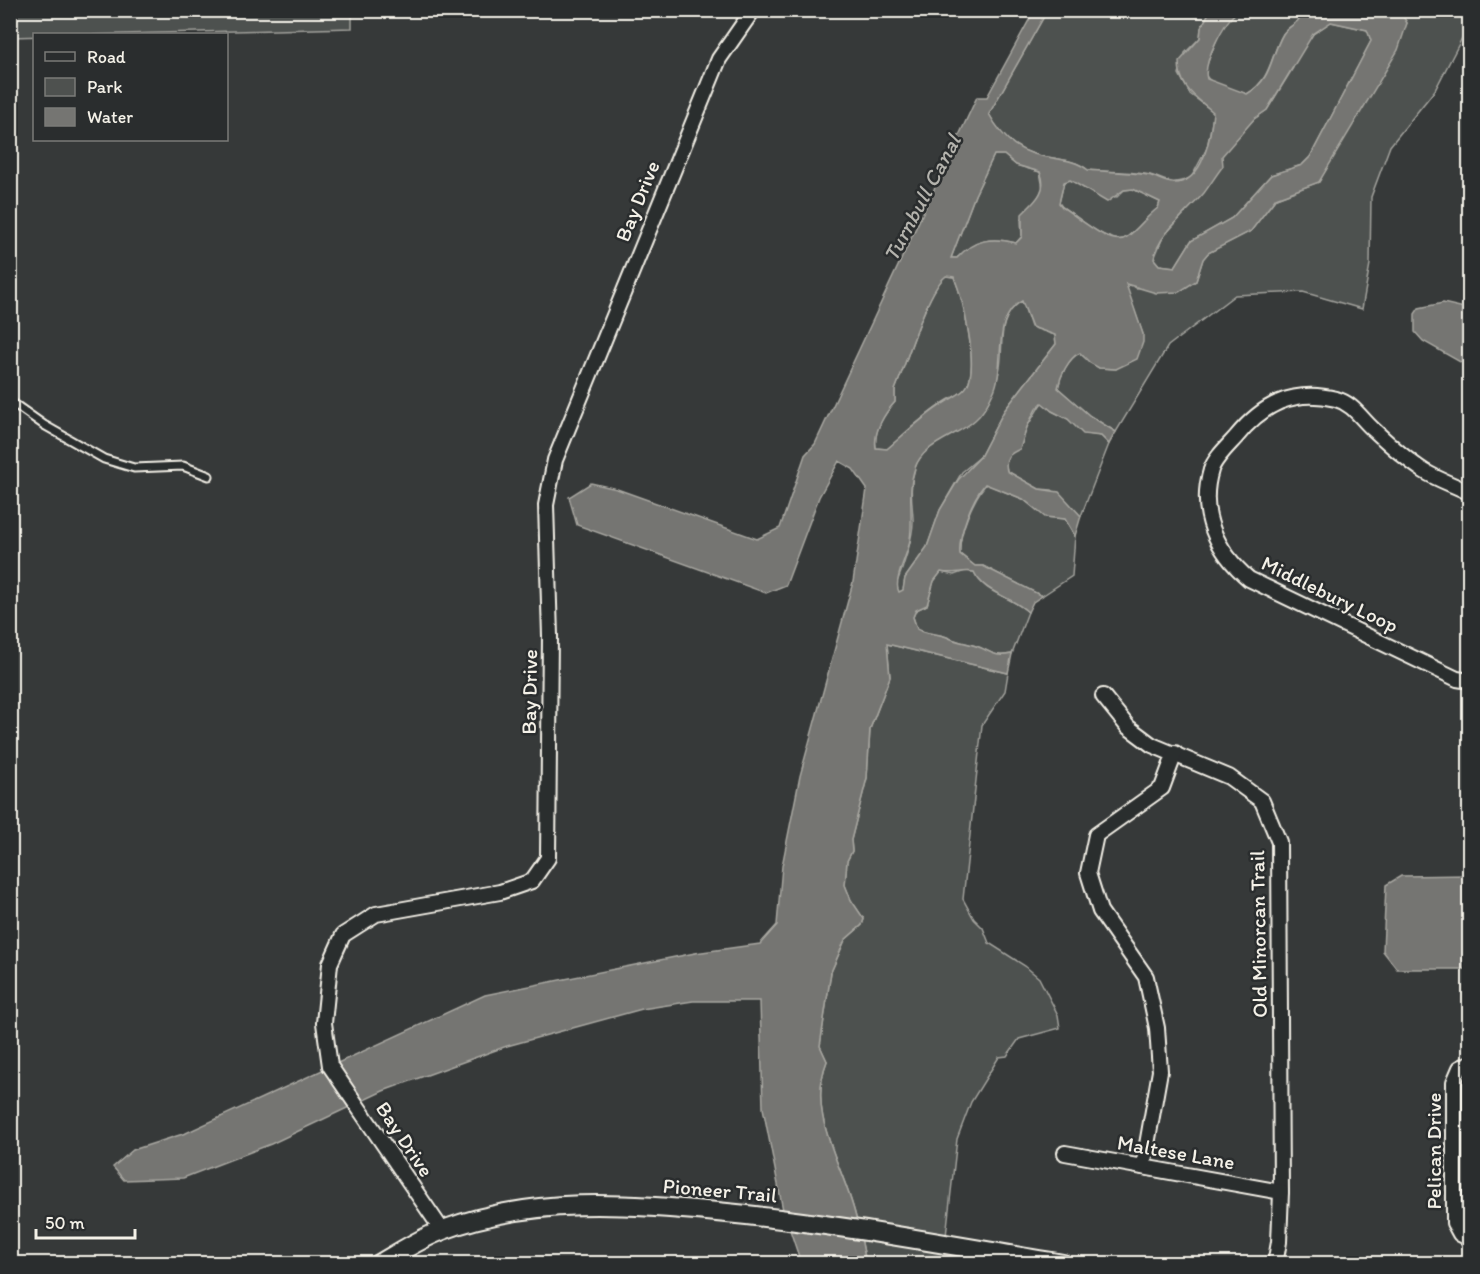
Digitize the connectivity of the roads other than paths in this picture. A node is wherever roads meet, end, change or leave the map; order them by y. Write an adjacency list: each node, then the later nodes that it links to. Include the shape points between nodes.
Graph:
1 (753, 10): 12 (street, Bay Drive, via 719,59 555,460 546,505 550,636 548,858 532,881 500,892 376,914 343,935 330,964 324,1023 330,1066)
2 (10, 401): 3 (lane, via 104,459 134,468 183,466)
3 (209, 476)
4 (1470, 493): 5 (street, Middlebury Loop, via 1424,471 1372,429 1354,408 1337,399 1304,395 1269,405 1249,420 1211,468 1206,509 1217,543 1233,566 1249,579 1457,679)
5 (1470, 681)
6 (1103, 696): 7 (street, Old Minorcan Trail, via 1128,728 1152,745)
7 (1175, 753): 10 (street, via 1162,788 1096,835 1088,873 1100,910 1146,978 1157,1028 1160,1071); 11 (street, Old Minorcan Trail, via 1229,777 1262,801 1279,842)
8 (1470, 1063): 13 (street, Pelican Drive, via 1460,1068 1454,1082 1454,1223 1460,1234)
9 (1065, 1153): 10 (street, Maltese Lane)
10 (1143, 1167): 11 (street, Maltese Lane)
11 (1281, 1192): 16 (street, Old Minorcan Trail)
12 (442, 1230): 14 (street, Pioneer Trail); 15 (street, Pioneer Trail, via 549,1206 629,1204 782,1218)
13 (1470, 1239)
14 (379, 1263)
15 (1063, 1263)
16 (1275, 1263)

